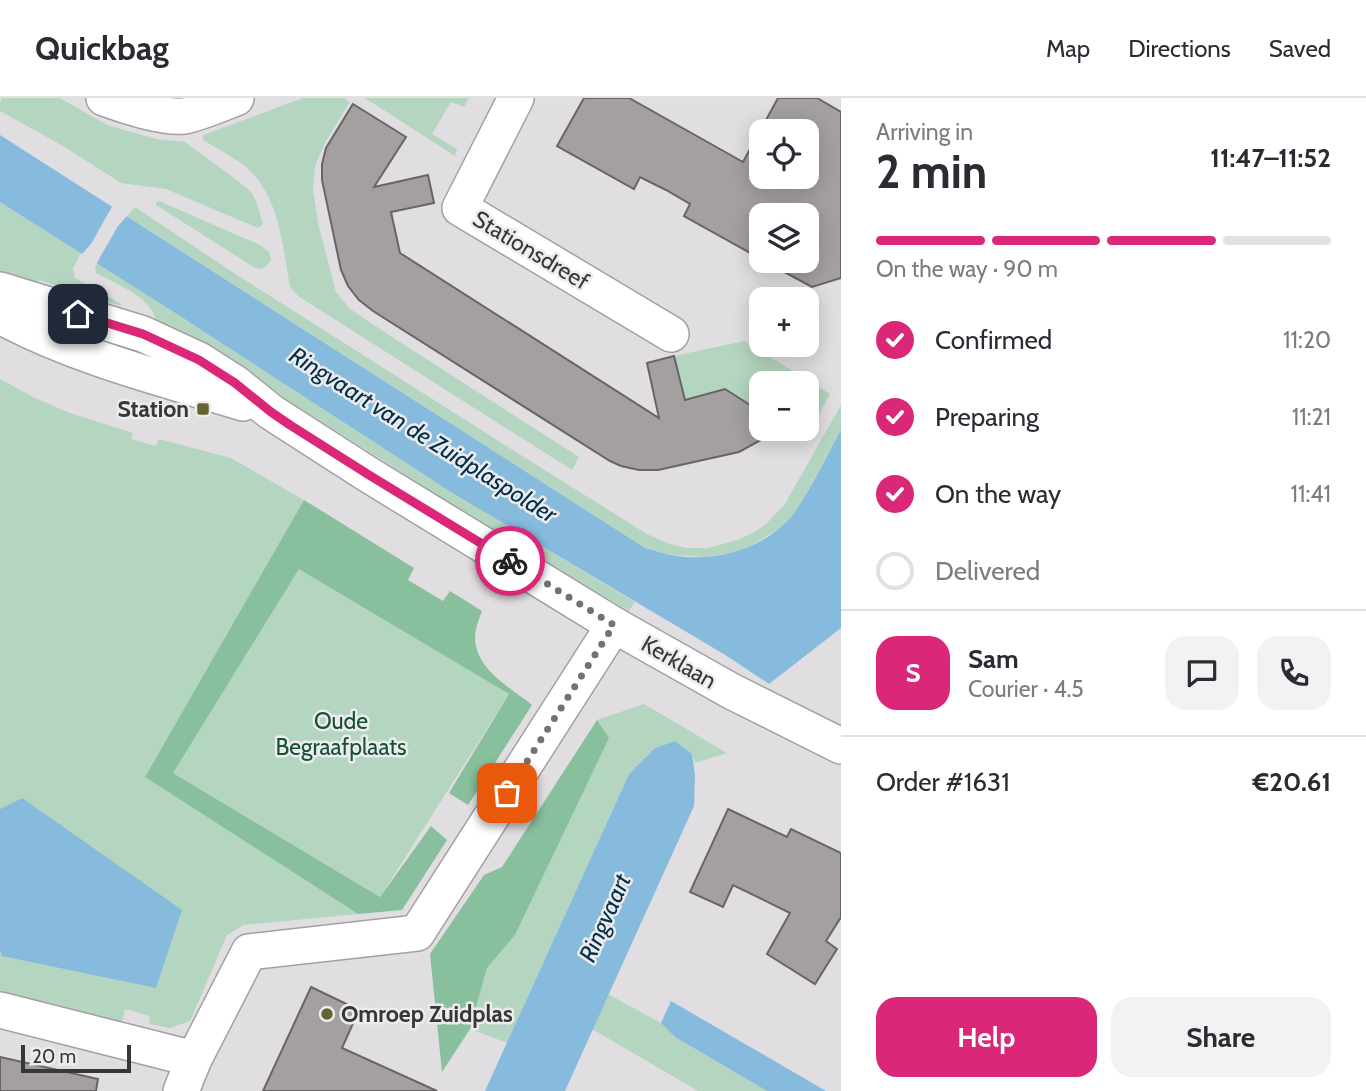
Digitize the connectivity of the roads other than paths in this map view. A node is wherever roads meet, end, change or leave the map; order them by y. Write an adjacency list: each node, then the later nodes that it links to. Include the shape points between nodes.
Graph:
1 (104, 98): 2 (street, via 184,116)
2 (236, 98)
3 (516, 98): 6 (street, Stationsdreef, via 460,208)
4 (0, 290): 7 (street, Kerklaan, via 143,334 199,360)
5 (0, 316): 7 (street, Kerklaan, via 110,363)
6 (671, 334)
7 (271, 412): 8 (street, Kerklaan)
8 (614, 625): 9 (street, Kerklaan); 13 (street, via 417,933 249,952)
9 (731, 691): 10 (street, Kerklaan); 11 (street, Kerklaan)
10 (841, 746)
11 (841, 771)
12 (0, 1010): 13 (street)
13 (194, 1059): 14 (street)
14 (181, 1091)

